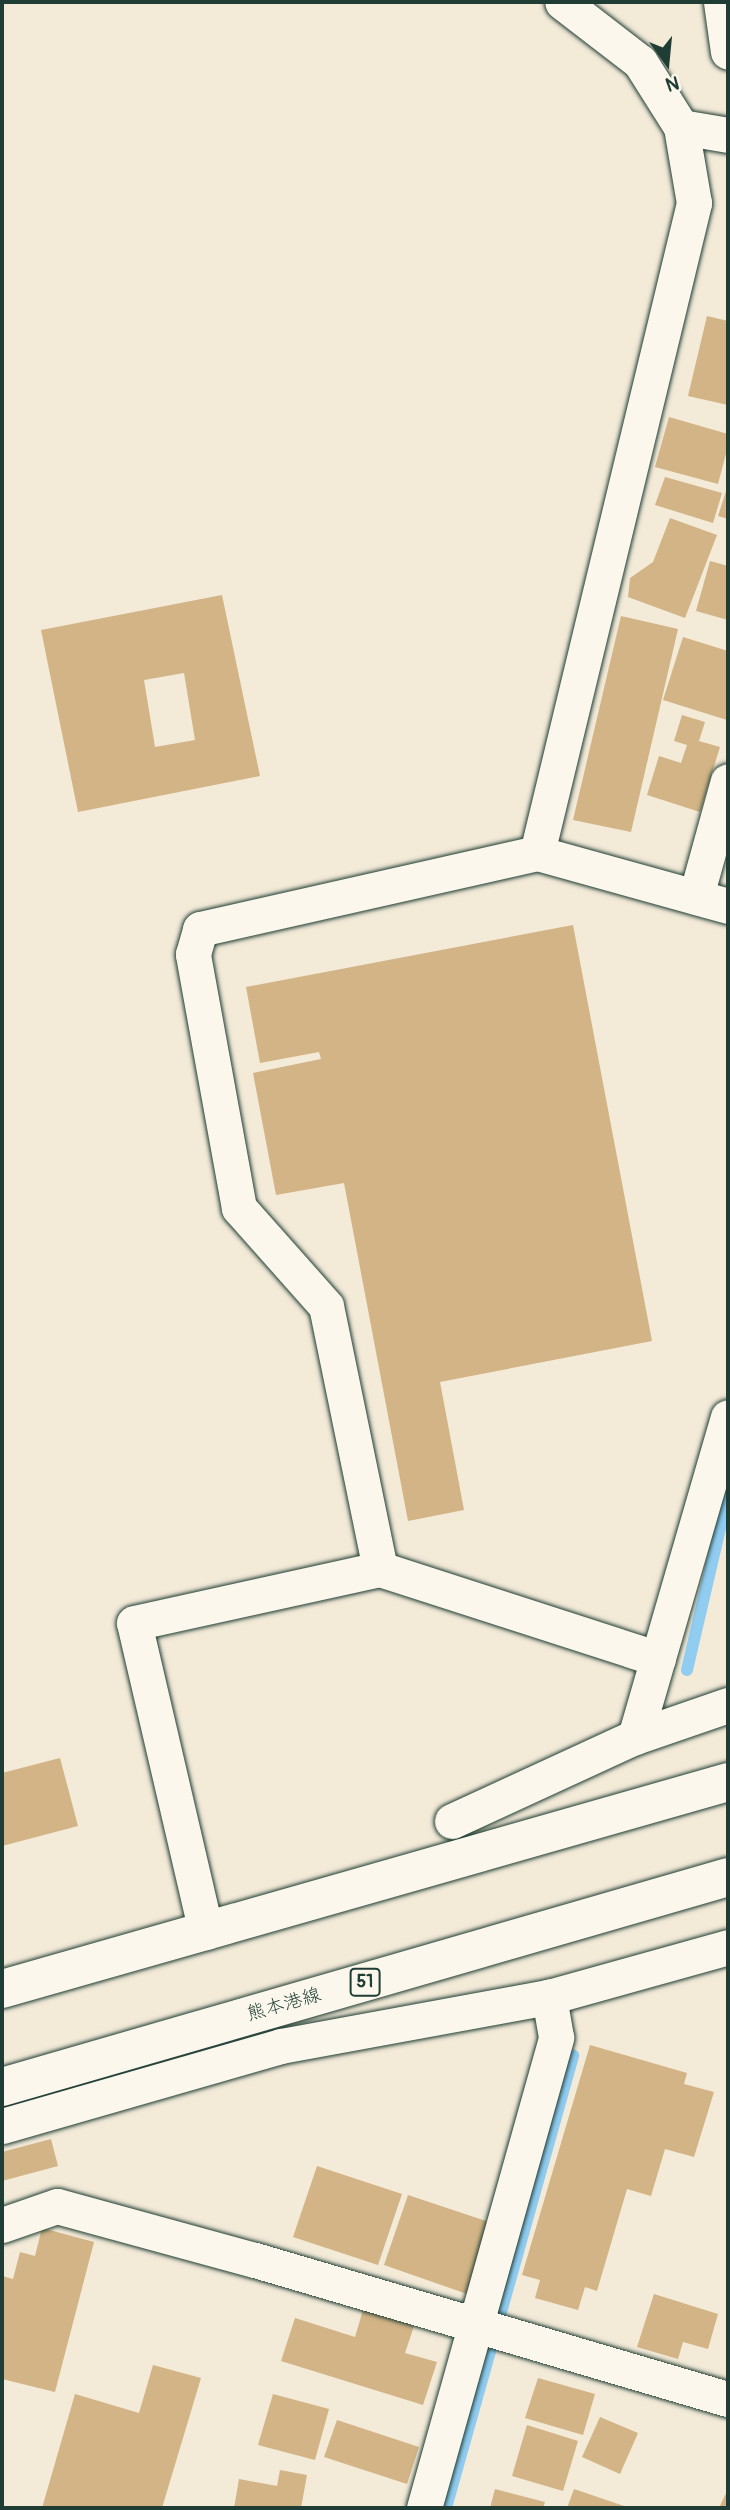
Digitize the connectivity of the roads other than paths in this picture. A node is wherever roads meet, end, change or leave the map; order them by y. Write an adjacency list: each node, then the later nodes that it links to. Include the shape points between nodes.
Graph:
1 (562, 2): 4 (street, via 640,62)
2 (721, 2): 3 (street)
3 (728, 52)
4 (681, 127): 5 (street); 7 (street, via 694,203)
5 (728, 135)
6 (728, 781): 8 (street)
7 (537, 853): 8 (street); 10 (street, via 200,929 193,954 239,1208 326,1306)
8 (712, 901)
9 (728, 1416): 11 (street)
10 (380, 1569): 11 (street); 17 (street, via 134,1623)
11 (657, 1659): 13 (street)
12 (728, 1705): 13 (street)
13 (635, 1737): 15 (street)
14 (728, 1782): 17 (main road)
15 (452, 1821)
16 (728, 1877): 21 (main road, 熊本港線 / 51)
17 (206, 1932): 19 (main road)
18 (728, 1947): 20 (street)
19 (2, 1989)
20 (550, 1997): 22 (street, via 281,2046); 24 (street, via 556,2037)
21 (2, 2087)
22 (2, 2126)
23 (2, 2225): 24 (street, via 57,2206)
24 (477, 2326): 25 (street); 26 (street)
25 (728, 2399)
26 (424, 2508)

